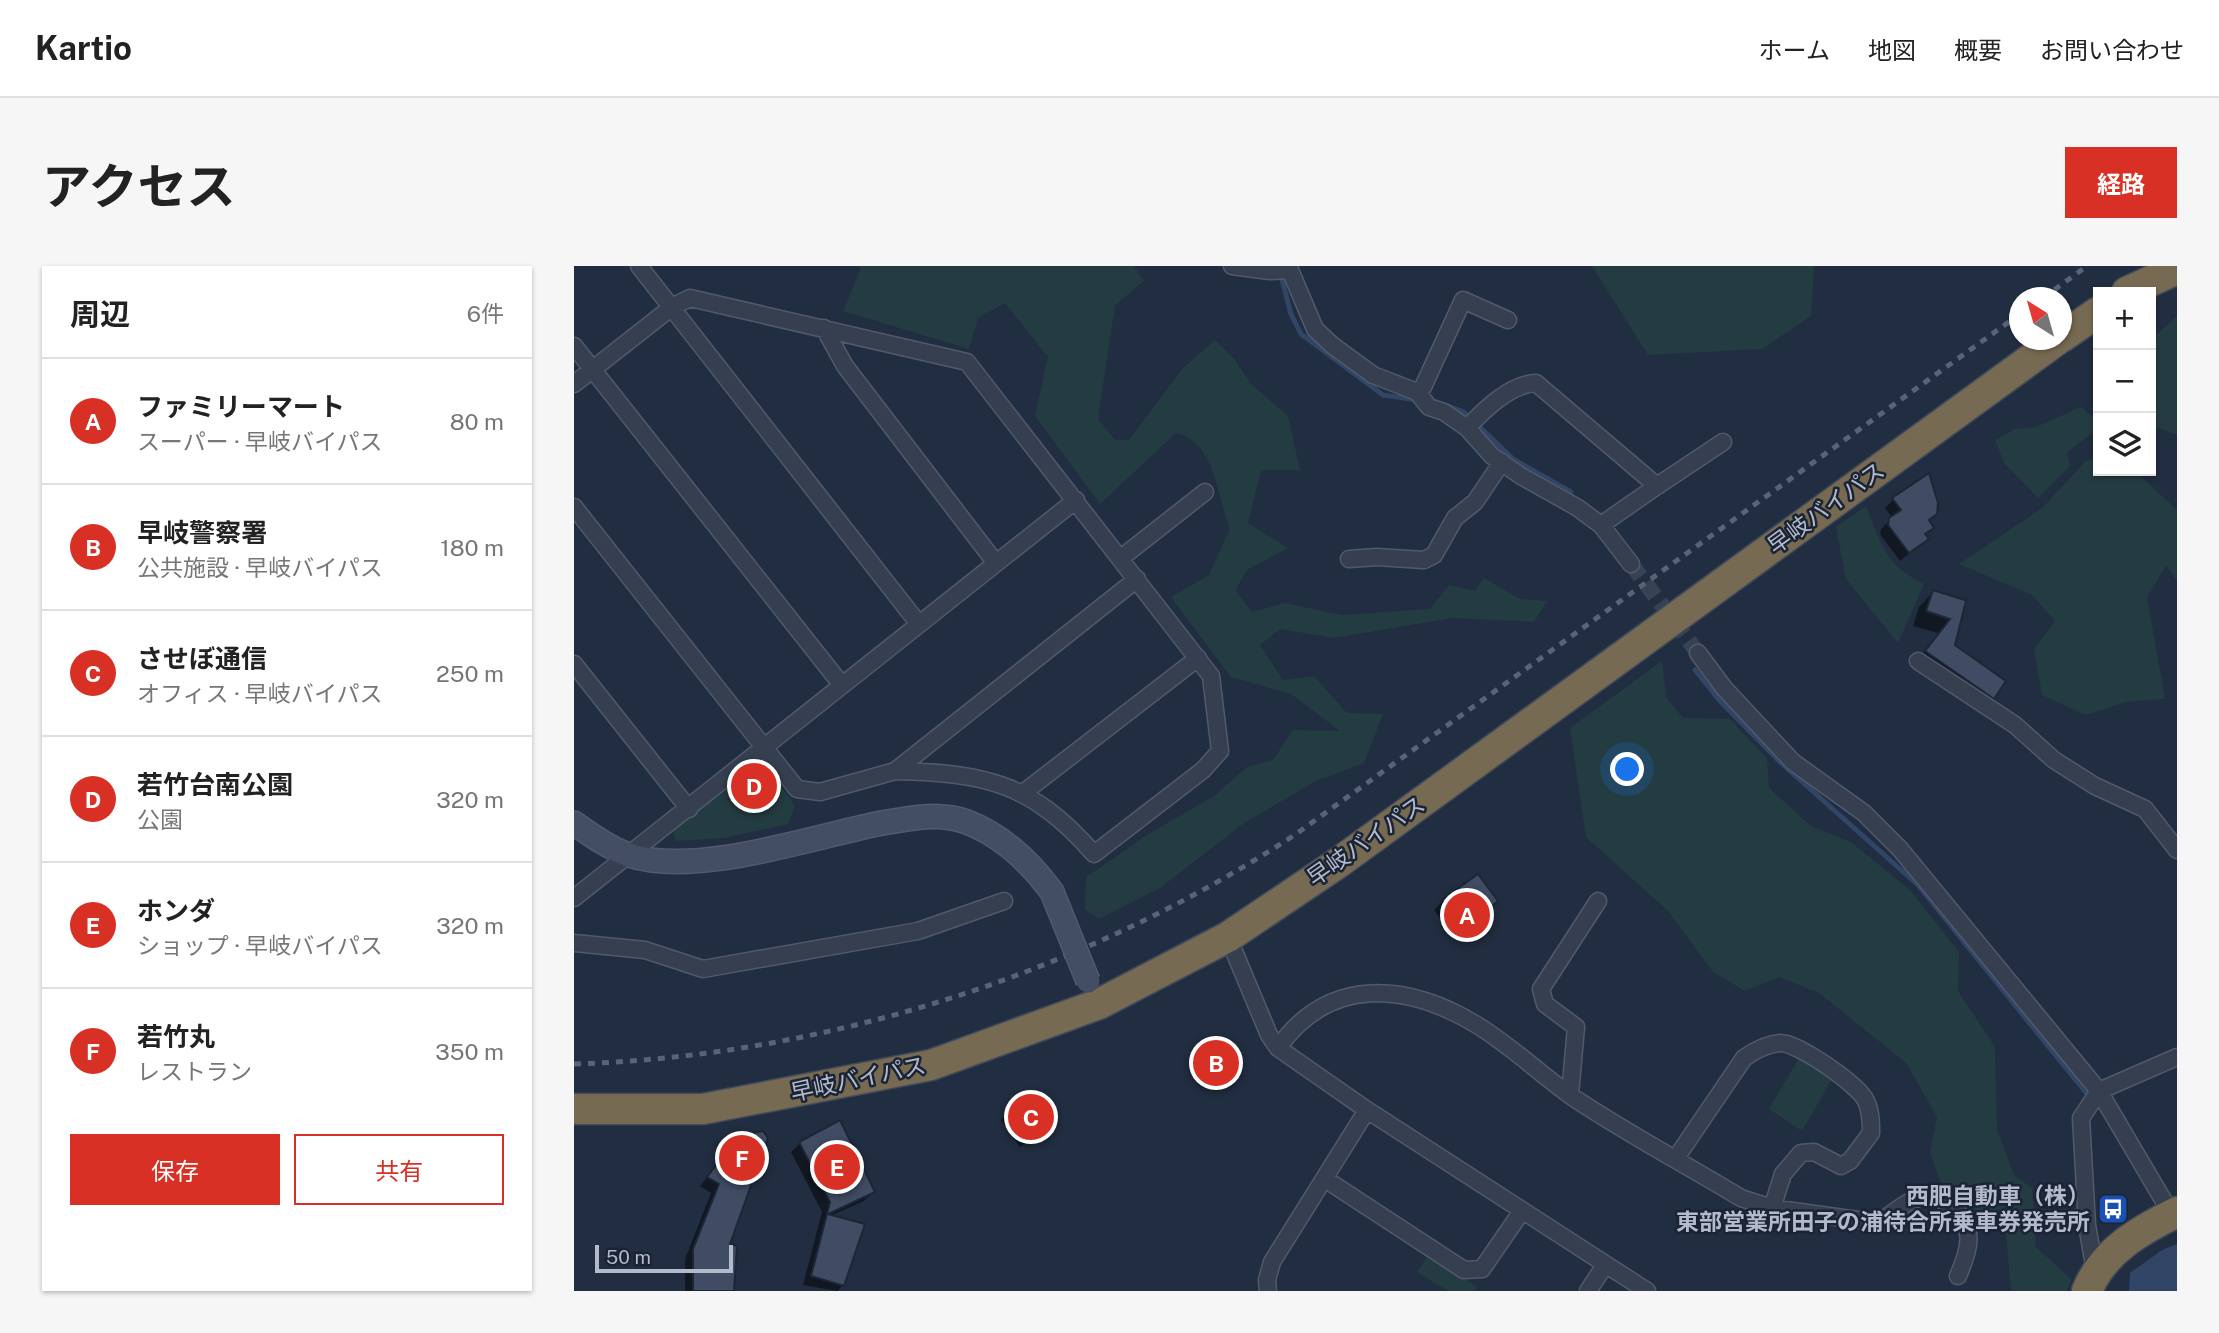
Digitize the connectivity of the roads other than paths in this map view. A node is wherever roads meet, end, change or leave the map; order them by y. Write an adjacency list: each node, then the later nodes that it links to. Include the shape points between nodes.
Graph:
1 (639, 266): 6 (street)
2 (1232, 266): 3 (street, via 1270,271)
3 (1289, 268): 15 (street, via 1315,329 1373,375)
4 (2177, 269): 5 (highway)
5 (2138, 287)
6 (672, 307): 9 (street, via 690,298); 13 (street); 29 (street)
7 (2093, 315): 10 (highway, 早岐バイパス)
8 (1508, 320): 15 (street, via 1463,300 1423,387)
9 (824, 328): 21 (street, via 967,362); 26 (street, via 845,366)
10 (2072, 329)
11 (574, 346): 13 (street)
12 (2043, 350): 45 (highway, 早岐バイパス, via 1338,863)
13 (592, 370): 14 (street); 34 (street)
14 (574, 384)
15 (1416, 392): 16 (street, via 1429,407)
16 (1467, 428): 18 (street); 19 (street, via 1525,384 1536,383)
17 (1723, 442): 19 (street)
18 (1502, 462): 23 (street); 25 (street, via 1475,502 1455,517 1434,555 1424,560)
19 (1657, 486): 23 (street)
20 (1205, 492): 24 (street)
21 (1076, 500): 24 (street); 26 (street)
22 (574, 507): 35 (street)
23 (1601, 525): 27 (street)
24 (1121, 558): 28 (street)
25 (1349, 559)
26 (995, 562): 29 (street)
27 (1631, 564)
28 (1137, 579): 31 (street); 36 (street)
29 (918, 623): 34 (street)
30 (1698, 653): 50 (street, via 1793,762 1864,813 1900,849)
31 (1198, 658): 37 (street); 37 (street, via 1211,676 1219,728 1220,751 1203,770 1094,854 1068,824)
32 (1918, 661): 40 (street, via 2015,725 2054,760 2145,810)
33 (574, 664): 38 (street)
34 (841, 684): 35 (street)
35 (764, 747): 36 (street, via 797,789 820,792); 38 (street)
36 (895, 771): 37 (street, via 964,774)
37 (1023, 793)
38 (689, 809): 41 (street)
39 (574, 823): 41 (street)
40 (2177, 850)
41 (630, 855): 42 (street); 47 (street, bridge, via 671,861 734,856 920,816 965,821 1006,843 1032,865 1052,892)
42 (574, 898)
43 (1004, 901): 46 (street, via 918,931 702,969 645,950)
44 (1598, 901): 51 (street, via 1541,989 1545,1004 1576,1027)
45 (1228, 937): 47 (highway, 早岐バイパス); 48 (street)
46 (574, 943)
47 (1094, 993): 52 (highway, 早岐バイパス, via 931,1065 703,1109)
48 (1278, 1048): 51 (street, via 1286,1036 1333,1000 1376,991 1404,995 1476,1025); 53 (street)
49 (2177, 1057): 50 (street)
50 (2099, 1091): 58 (street); 61 (street, via 2081,1118)
51 (1570, 1095): 54 (street)
52 (574, 1109)
53 (1367, 1110): 55 (street); 57 (street)
54 (1676, 1158): 56 (street, via 1741,1198); 56 (street, via 1744,1058 1781,1043 1795,1046 1854,1085 1866,1100 1871,1133 1841,1166 1815,1152 1801,1153 1783,1174)
55 (1325, 1180): 57 (street, via 1464,1270 1482,1269); 62 (street, via 1272,1262)
56 (1772, 1208): 60 (street, via 1879,1223 1911,1200 1929,1196 1944,1201 1969,1230 1970,1244)
57 (1521, 1211): 59 (street)
58 (2174, 1214): 61 (highway, via 2116,1248)
59 (1605, 1265): 63 (street); 64 (street)
60 (1958, 1276)
61 (2091, 1281)
62 (1268, 1291)
63 (1588, 1291)
64 (1647, 1291)

